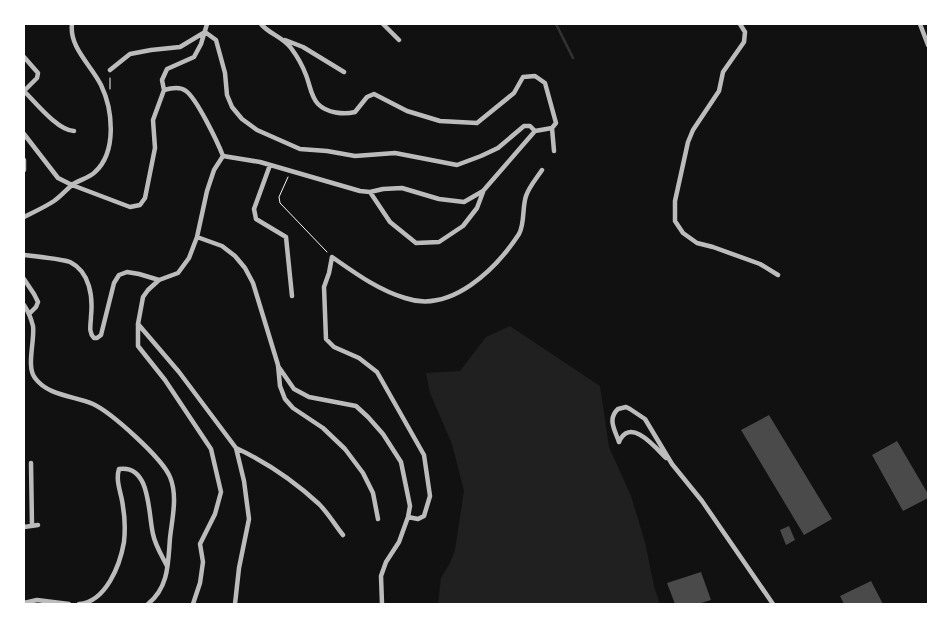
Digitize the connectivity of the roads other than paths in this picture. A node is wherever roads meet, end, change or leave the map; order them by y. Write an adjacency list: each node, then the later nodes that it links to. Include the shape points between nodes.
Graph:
1 (72, 24): 26 (street, via 71,33 101,86 111,117 110,149 104,162 94,173)
2 (207, 24): 7 (street)
3 (261, 24): 8 (street)
4 (383, 24): 9 (street)
5 (740, 24): 32 (street, via 745,32 744,42 723,72 719,91 688,142 675,201 676,221 683,233 697,243 760,264)
6 (920, 24): 10 (street)
7 (206, 32): 12 (street, via 180,47 130,54); 14 (street, via 194,57 167,69 162,80); 18 (street, via 216,40 232,107 257,130 300,149 355,156 395,153 457,165 498,148 524,126)
8 (284, 40): 13 (street, via 303,47); 16 (street, via 306,74 319,105 329,110 345,114 355,112 366,97 374,94 407,111 440,121 477,123 514,92 522,78 535,76 545,83 556,123)
9 (399, 40)
10 (928, 46)
11 (24, 56): 15 (street, via 38,73)
12 (110, 70)
13 (344, 72)
14 (164, 90): 21 (street, via 185,90 193,98); 26 (street, via 154,120 155,148 145,198 140,205 130,207)
15 (24, 91): 17 (street, via 56,122)
16 (552, 128): 18 (street); 20 (street)
17 (74, 131)
18 (535, 131): 27 (street)
19 (24, 134): 26 (street, via 58,178)
20 (554, 151)
21 (223, 156): 23 (street); 30 (street, via 206,191)
22 (24, 160): 24 (street)
23 (270, 165): 28 (street, via 360,192); 35 (street, via 254,209 256,219 286,238)
24 (24, 170)
25 (542, 170): 43 (street, via 525,197 519,233 497,262 462,292 424,302 406,299 363,279 332,257 324,287 326,339 377,372 424,455 430,496 424,516 418,519)
26 (72, 185): 29 (street, via 55,200)
27 (483, 191): 28 (street, via 464,202 439,199 402,188); 28 (street, via 477,208 464,226 439,242 416,243 390,222)
28 (370, 192)
29 (24, 217)
30 (197, 236): 34 (street, via 189,258 178,273); 39 (street, via 222,246 245,268 253,283)
31 (24, 255): 34 (street, via 69,262 79,269 90,287 93,302 90,331 94,338 101,335 119,275 127,272)
32 (778, 275)
33 (24, 279): 37 (street, via 38,302)
34 (160, 280): 38 (street, via 143,297)
35 (292, 296)
36 (24, 305): 37 (street)
37 (29, 314): 49 (street, via 33,327 33,377 53,392 94,405 105,412 151,452 170,477 174,496)
38 (138, 324): 40 (street, via 180,372); 54 (street, via 138,346 211,449 221,492 215,514 200,544 203,562)
39 (278, 365): 43 (street, via 294,389 309,397 356,406 368,416 401,462 410,506); 44 (street, via 284,399 323,428 345,450 363,473 373,493)
40 (236, 448): 48 (street, via 260,459 291,481 320,506); 55 (street, via 248,519)
41 (31, 463): 47 (street)
42 (672, 464): 42 (street, via 645,420 634,410 626,407 613,414 612,422 620,442 628,432 638,434); 57 (street, via 714,517)
43 (408, 517): 56 (street, via 381,576)
44 (378, 519)
45 (38, 525): 47 (street)
46 (24, 526): 47 (street)
47 (32, 526)
48 (343, 535)
49 (167, 567): 52 (street, via 153,535 147,492 137,474 126,468 119,469 117,476 124,507 120,561 96,598); 53 (street, via 166,580 157,597)
50 (24, 603): 51 (street, via 37,600)
51 (68, 604)
52 (79, 604)
53 (148, 604)
54 (193, 604)
55 (235, 604)
56 (382, 604)
57 (773, 604)

